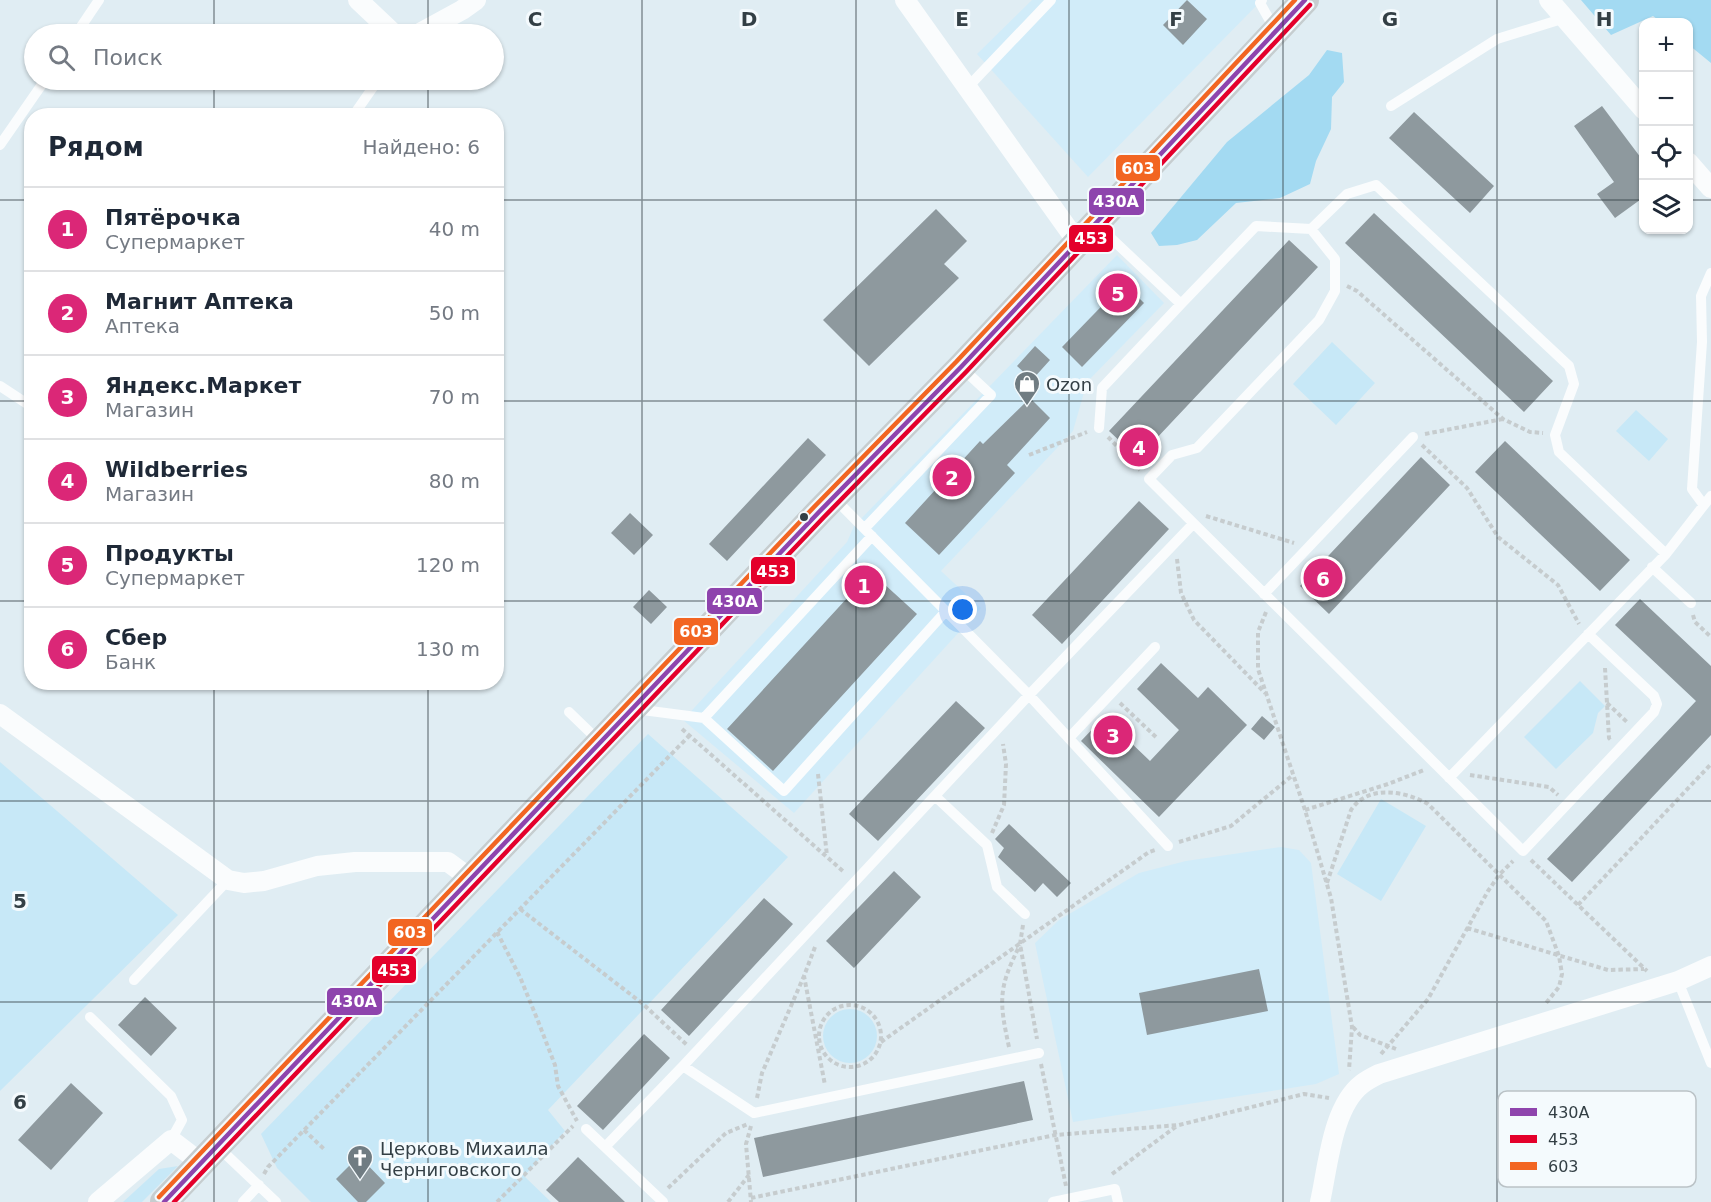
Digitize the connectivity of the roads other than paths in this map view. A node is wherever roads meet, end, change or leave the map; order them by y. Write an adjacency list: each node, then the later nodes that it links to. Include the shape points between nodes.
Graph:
1 (99, 0): 10 (lane)
2 (358, 0): 11 (street)
3 (476, 0): 12 (street)
4 (905, 0): 14 (street)
5 (1051, 0): 14 (lane)
6 (1262, 0): 13 (lane, via 1260,3)
7 (1305, 0): 13 (main road)
8 (1549, 0): 9 (street)
9 (1565, 18): 17 (street); 18 (lane, via 1497,39)
10 (83, 24)
11 (383, 24)
12 (436, 24)
13 (1276, 31): 26 (main road)
14 (967, 88): 26 (street)
15 (38, 90): 19 (lane)
16 (371, 90): 20 (lane)
17 (1639, 104)
18 (1391, 106)
19 (26, 108)
20 (359, 108)
21 (24, 110): 22 (lane)
22 (0, 145)
23 (1693, 167): 24 (street)
24 (1711, 189)
25 (1311, 230): 28 (lane, via 1256,226); 36 (lane, via 1335,259 1335,291 1319,320 1197,448 1172,455 1149,479); 38 (lane, via 1347,194 1376,185 1569,366 1574,384 1555,435 1559,452)
26 (1087, 233): 28 (lane); 29 (main road)
27 (1711, 273): 35 (lane, via 1701,296 1702,342 1692,489)
28 (1181, 304): 32 (lane, via 1102,388)
29 (961, 367): 34 (main road); 37 (lane, via 991,395)
30 (0, 386): 31 (lane)
31 (24, 402)
32 (1099, 428)
33 (1413, 437): 40 (lane, via 1305,550)
34 (834, 497): 37 (lane); 46 (main road)
35 (1707, 500): 38 (lane)
36 (1190, 520): 40 (lane); 45 (lane, via 1175,543)
37 (869, 532): 42 (lane); 49 (lane)
38 (1666, 554): 39 (lane)
39 (1652, 567): 41 (lane); 43 (lane)
40 (1267, 597): 52 (lane)
41 (1691, 603)
42 (946, 611): 45 (lane); 49 (lane, via 784,791)
43 (1588, 634): 52 (lane); 52 (lane, via 1654,696 1657,704 1654,712 1523,851)
44 (1155, 648): 50 (lane)
45 (1029, 695): 50 (lane); 53 (lane)
46 (633, 709): 49 (lane); 51 (main road)
47 (569, 712): 51 (lane)
48 (0, 714): 56 (street)
49 (704, 718)
50 (1069, 738): 54 (lane)
51 (601, 743): 55 (main road)
52 (1449, 778)
53 (935, 796): 57 (lane, via 987,845 998,887); 64 (lane)
54 (1168, 846)
55 (471, 879): 56 (street, via 448,862 355,862 317,866 264,881); 68 (main road)
56 (228, 880): 59 (lane)
57 (1025, 914)
58 (1711, 966): 60 (street)
59 (134, 980)
60 (1670, 984): 63 (lane); 77 (street, via 1378,1074 1361,1084 1338,1117)
61 (90, 1017): 66 (lane, via 171,1096 182,1120)
62 (1039, 1053): 64 (lane, via 754,1113)
63 (1711, 1063)
64 (683, 1066): 67 (lane)
65 (586, 1130): 67 (lane)
66 (171, 1140): 68 (street); 71 (street)
67 (605, 1147): 70 (lane)
68 (209, 1154): 69 (lane); 72 (main road)
69 (259, 1185): 73 (lane); 74 (lane)
70 (661, 1200)
71 (98, 1202)
72 (164, 1202)
73 (243, 1202)
74 (276, 1202)
75 (1053, 1202): 76 (lane, via 1115,1189)
76 (1118, 1202)
77 (1320, 1202)

